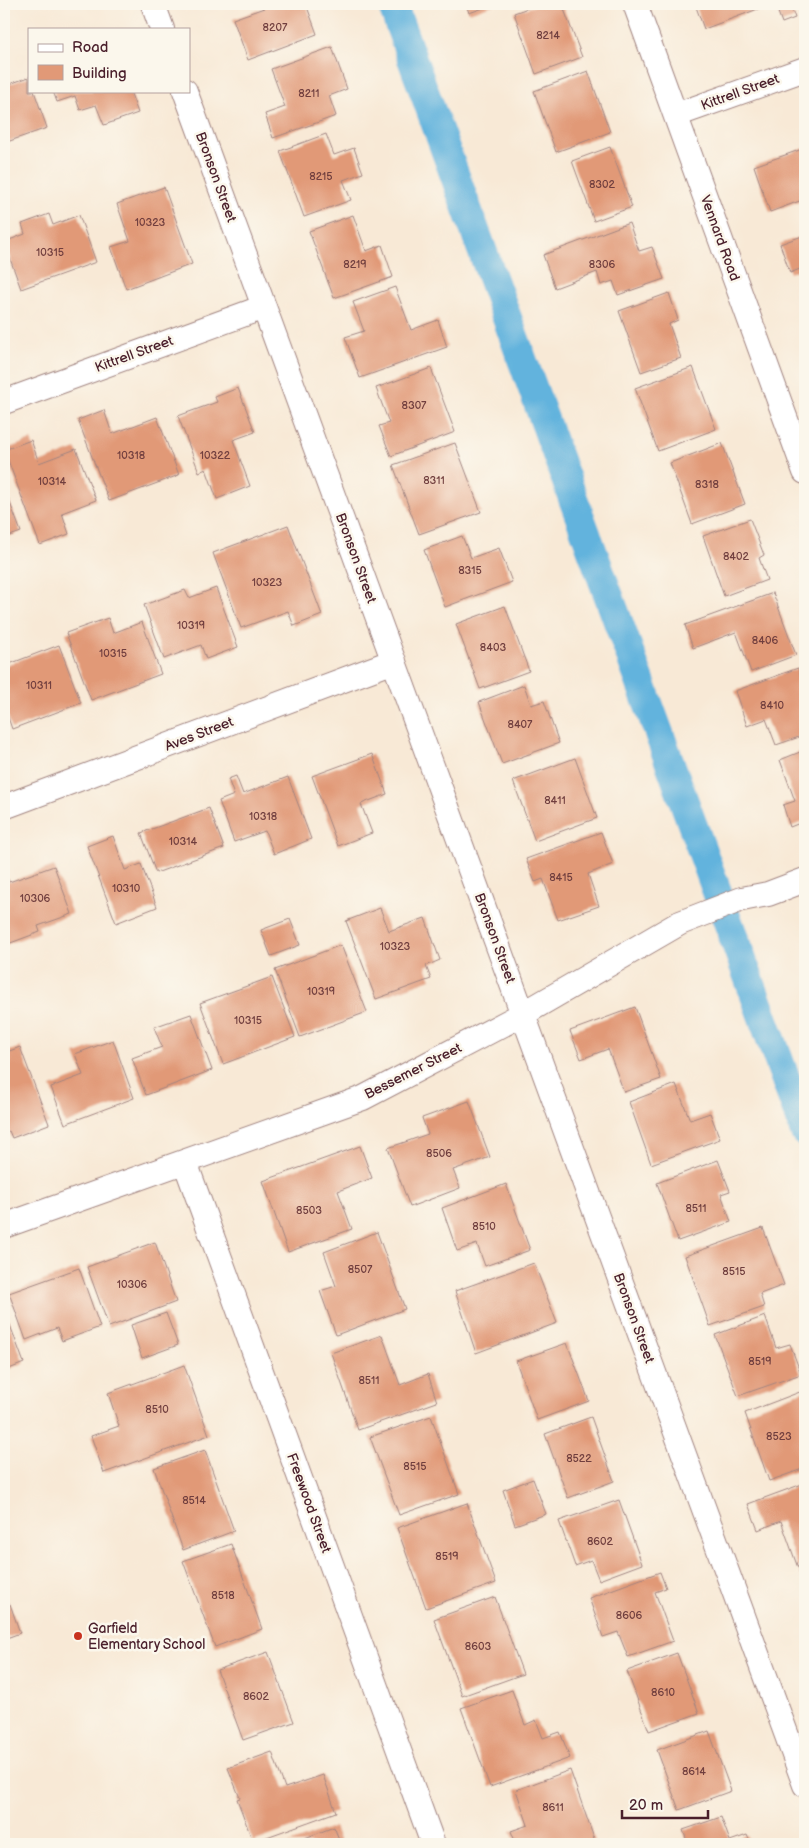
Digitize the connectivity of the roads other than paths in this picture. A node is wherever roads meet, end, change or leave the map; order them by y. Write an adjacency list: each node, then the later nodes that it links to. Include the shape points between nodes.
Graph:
1 (153, 4): 3 (street)
2 (635, 4): 6 (street, Vennard Road)
3 (162, 28)
4 (805, 69): 6 (street, Kittrell Street)
5 (185, 92): 7 (street, Bronson Street)
6 (676, 116): 9 (street, Vennard Road)
7 (264, 307): 8 (street, Kittrell Street); 10 (street, Bronson Street)
8 (4, 402)
9 (805, 472)
10 (394, 661): 11 (street, Aves Street); 13 (street, Bronson Street)
11 (4, 807)
12 (805, 880): 13 (street, Bessemer Street, via 768,894 742,899 680,923)
13 (523, 1014): 14 (street, Bessemer Street, via 363,1098); 16 (street, Bronson Street)
14 (185, 1162): 15 (street, Bessemer Street); 17 (street, Freewood Street)
15 (4, 1226)
16 (805, 1785)
17 (433, 1844)

